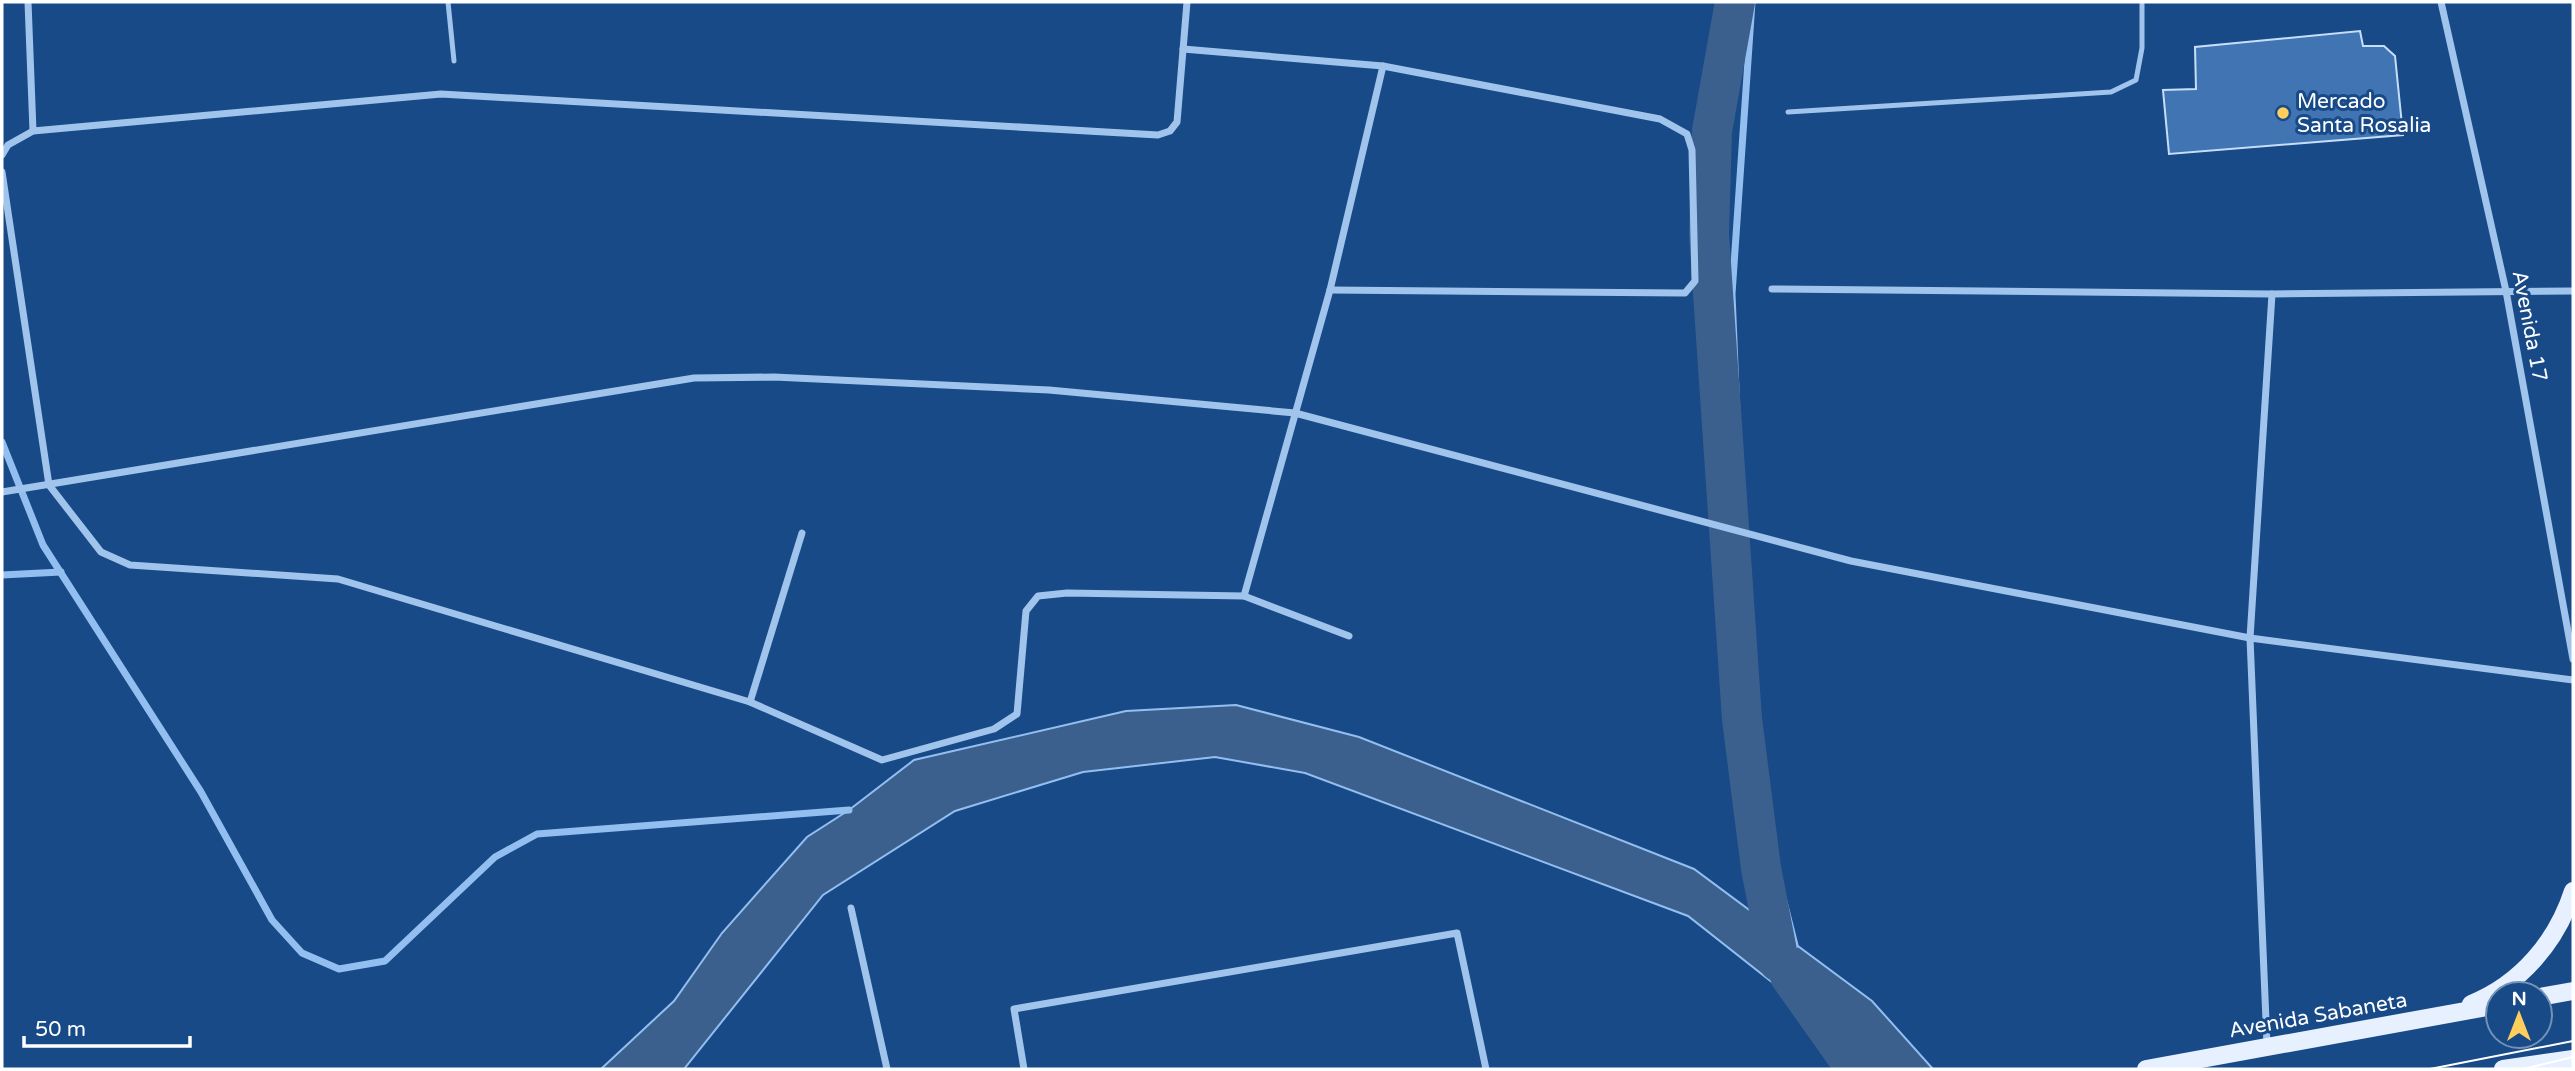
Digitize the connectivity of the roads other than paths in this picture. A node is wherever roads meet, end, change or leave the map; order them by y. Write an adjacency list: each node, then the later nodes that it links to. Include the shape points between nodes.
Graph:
1 (28, 2): 10 (street)
2 (448, 2): 7 (lane)
3 (1187, 2): 6 (street)
4 (2142, 2): 9 (lane, via 2142,48 2136,80 2111,92)
5 (2441, 2): 15 (street, Avenida 17)
6 (1183, 49): 8 (street); 10 (street, via 1177,122 1158,135 441,94)
7 (454, 61)
8 (1383, 66): 14 (street); 14 (street, via 1660,119 1687,134 1692,150 1695,281 1685,293 1661,296)
9 (1788, 112)
10 (33, 131): 11 (street, via 8,145)
11 (2, 155)
12 (2, 172): 19 (street)
13 (1772, 289): 17 (street)
14 (1331, 290): 18 (street)
15 (2506, 291): 16 (street); 17 (street); 25 (street, Avenida 17)
16 (2573, 291)
17 (2272, 294): 24 (street)
18 (1295, 414): 19 (street, via 1049,390 774,377 694,378); 22 (street); 24 (street, via 1851,561)
19 (49, 485): 20 (street); 27 (street, via 101,552 130,565 338,579)
20 (2, 492)
21 (802, 533): 27 (street)
22 (1244, 596): 23 (street); 27 (street, via 1038,596 1026,611 1017,714 993,729 882,760)
23 (1349, 636)
24 (2250, 638): 26 (street); 34 (street)
25 (2573, 659)
26 (2573, 680)
27 (750, 702)
28 (2573, 891): 33 (main road, via 2561,921 2534,963 2485,998)
29 (852, 908): 36 (street)
30 (2573, 991): 31 (main road)
31 (2554, 994)
32 (2484, 1008): 33 (main road, Avenida Sabaneta)
33 (2441, 1016): 34 (main road, Avenida Sabaneta)
34 (2267, 1048): 39 (main road, Avenida Sabaneta)
35 (2573, 1059): 40 (main road)
36 (887, 1069)
37 (1024, 1069): 38 (street, via 1014,1009 1457,933)
38 (1486, 1069)
39 (2146, 1069)
40 (2503, 1069)

